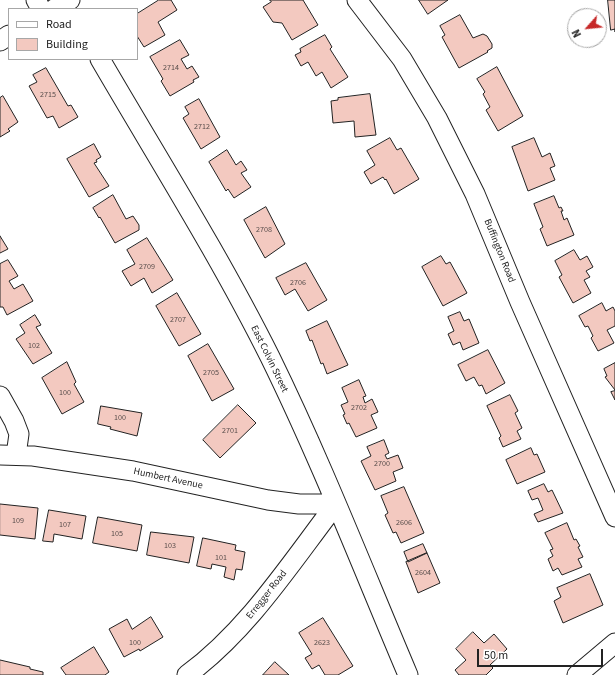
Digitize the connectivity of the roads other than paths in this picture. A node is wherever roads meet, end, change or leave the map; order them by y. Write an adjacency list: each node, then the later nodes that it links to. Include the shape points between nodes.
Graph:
1 (357, 0): 6 (street, Buffington Road, via 402,58 437,118 475,194)
2 (101, 60): 5 (street, East Colvin Street, via 270,357)
3 (0, 396): 4 (street, via 19,434)
4 (8, 455): 5 (street, Humbert Avenue, via 133,471 268,500 300,504)
5 (336, 504): 8 (street, Erregger Road, via 248,619 210,658); 9 (street, East Colvin Street)
6 (615, 517)
7 (615, 643): 10 (street)
8 (187, 675)
9 (408, 675)
10 (577, 675)

